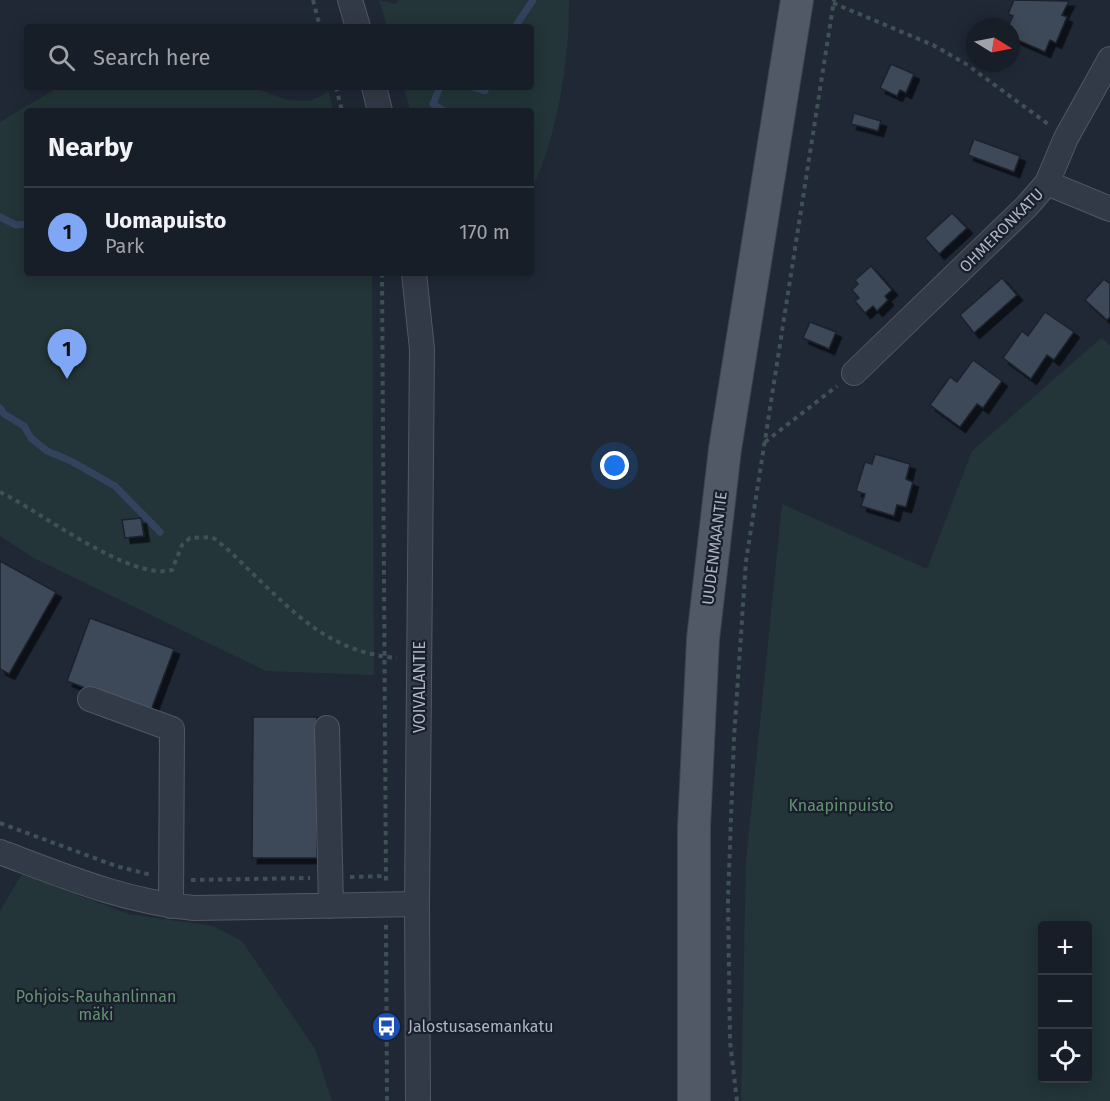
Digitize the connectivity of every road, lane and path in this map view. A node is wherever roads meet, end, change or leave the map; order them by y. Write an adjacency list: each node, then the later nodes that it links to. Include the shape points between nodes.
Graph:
1 (313, 0): 5 (path)
2 (350, 0): 6 (street)
3 (797, 0): 31 (main road, UUDENMAANTIE, via 725,449 703,639 694,827)
4 (833, 2): 12 (path, via 933,45 966,64); 18 (path)
5 (319, 24)
6 (356, 24)
7 (1110, 59): 12 (street, OHMERONKATU)
8 (337, 90): 10 (path)
9 (375, 90): 11 (street)
10 (341, 108)
11 (379, 108)
12 (1066, 138): 13 (street, OHMERONKATU)
13 (1047, 183): 14 (street); 17 (street, OHMERONKATU)
14 (1110, 209)
15 (382, 276): 20 (path)
16 (414, 276): 21 (street, VOIVALANTIE, via 422,349)
17 (854, 372): 18 (path)
18 (765, 443): 32 (path, via 746,561 734,737 728,898 730,1042)
19 (0, 492): 20 (path, via 120,560 161,573 172,570 182,545 190,538 212,537 323,636 351,649)
20 (385, 657): 21 (path); 26 (path)
21 (419, 660): 25 (street, VOIVALANTIE)
22 (90, 699): 27 (street, via 172,729)
23 (327, 728): 28 (street)
24 (0, 852): 27 (street, via 102,890)
25 (417, 904): 26 (street); 30 (street, VOIVALANTIE)
26 (386, 905): 28 (street); 29 (path)
27 (171, 906): 28 (street)
28 (331, 906)
29 (387, 1101)
30 (418, 1101)
31 (694, 1101)
32 (737, 1101)

